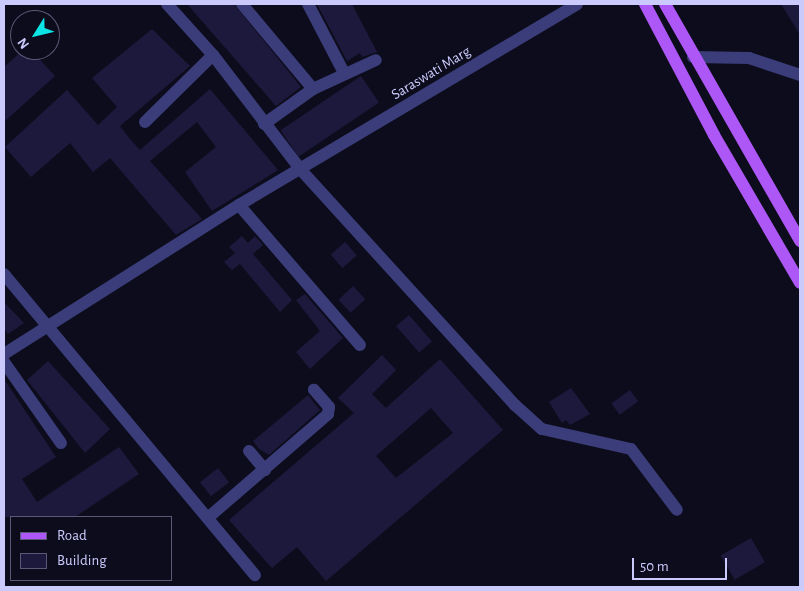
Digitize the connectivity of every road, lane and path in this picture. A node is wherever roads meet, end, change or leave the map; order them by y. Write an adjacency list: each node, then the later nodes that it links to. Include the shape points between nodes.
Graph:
1 (167, 4): 7 (street)
2 (242, 4): 12 (street)
3 (308, 4): 10 (street)
4 (577, 4): 15 (street, Saraswati Marg)
5 (645, 4): 19 (main road, via 714,135)
6 (665, 4): 8 (main road)
7 (213, 55): 13 (street); 14 (street)
8 (694, 57): 11 (street, via 744,57); 17 (main road, via 727,120)
9 (376, 60): 10 (street)
10 (344, 73): 12 (street)
11 (800, 75)
12 (313, 88): 14 (street)
13 (145, 122)
14 (264, 124): 15 (street)
15 (302, 170): 16 (street, Saraswati Marg); 28 (street, via 537,426 569,438 632,449)
16 (239, 205): 20 (street, Saraswati Marg); 21 (street)
17 (800, 242)
18 (4, 274): 20 (street)
19 (800, 283)
20 (48, 327): 22 (street, Saraswati Marg); 29 (street)
21 (360, 345)
22 (4, 354)
23 (4, 362): 25 (street)
24 (314, 390): 27 (street, via 329,407 328,414)
25 (61, 443)
26 (249, 450): 27 (street)
27 (265, 470): 29 (street)
28 (677, 510)
29 (210, 516): 30 (street)
30 (255, 575)

